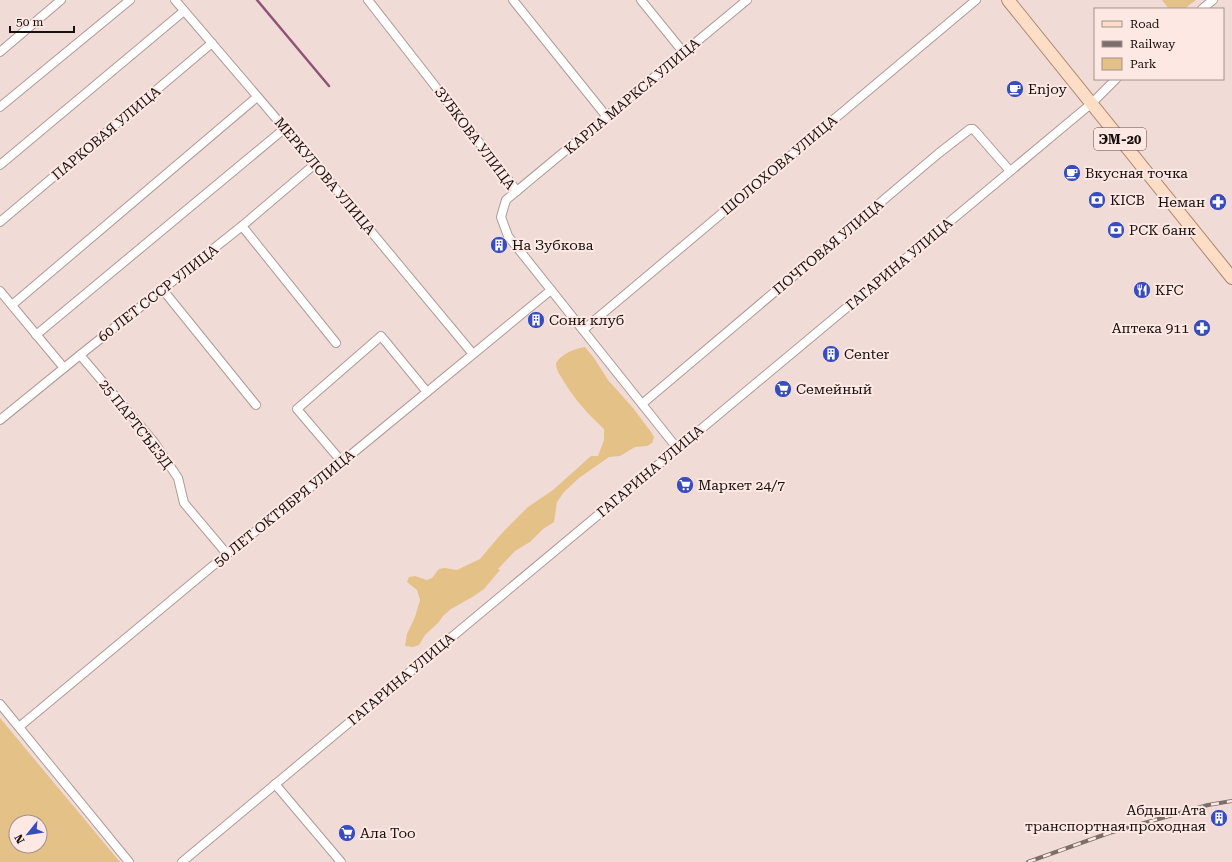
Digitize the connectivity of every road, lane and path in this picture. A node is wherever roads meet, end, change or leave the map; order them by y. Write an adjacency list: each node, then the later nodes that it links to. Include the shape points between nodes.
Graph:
1 (61, 0): 14 (street)
2 (130, 0): 19 (street)
3 (175, 0): 12 (street, МЕРКУЛОВА УЛИЦА)
4 (368, 0): 25 (street, ЗУБКОВА УЛИЦА)
5 (513, 0): 20 (street)
6 (641, 0): 15 (street)
7 (747, 0): 15 (street, КАРЛА МАРКСА УЛИЦА)
8 (976, 0): 33 (street, ШОЛОХОВА УЛИЦА)
9 (1008, 0): 18 (main road, ЭМ-20)
10 (1213, 0): 11 (street)
11 (1203, 8)
12 (184, 11): 13 (street, МЕРКУЛОВА УЛИЦА); 23 (street)
13 (212, 43): 17 (street, МЕРКУЛОВА УЛИЦА); 26 (street, ПАРКОВАЯ УЛИЦА)
14 (0, 52)
15 (684, 53): 20 (street, КАРЛА МАРКСА УЛИЦА)
16 (1115, 80): 18 (street, ГАГАРИНА УЛИЦА)
17 (258, 97): 21 (street, МЕРКУЛОВА УЛИЦА); 32 (street)
18 (1092, 103): 24 (street, ГАГАРИНА УЛИЦА); 28 (main road, ЭМ-20)
19 (0, 107)
20 (607, 117): 25 (street, КАРЛА МАРКСА УЛИЦА)
21 (284, 129): 22 (street, МЕРКУЛОВА УЛИЦА); 34 (street)
22 (315, 164): 27 (street, 60 ЛЕТ СССР УЛИЦА); 36 (street, МЕРКУЛОВА УЛИЦА)
23 (0, 165)
24 (1010, 171): 40 (street, ПОЧТОВАЯ УЛИЦА, via 976,132 970,129); 43 (street, ГАГАРИНА УЛИЦА)
25 (517, 191): 30 (street, ЗУБКОВА УЛИЦА, via 506,200 501,217 508,236)
26 (0, 222)
27 (242, 226): 29 (street, 60 ЛЕТ СССР УЛИЦА); 35 (street)
28 (1232, 278)
29 (163, 290): 37 (street, 60 ЛЕТ СССР УЛИЦА); 41 (street)
30 (551, 290): 33 (street, ЗУБКОВА УЛИЦА); 36 (street, 50 ЛЕТ ОКТЯБРЯ УЛИЦА)
31 (0, 291): 32 (street)
32 (12, 305): 34 (street)
33 (582, 330): 40 (street, ЗУБКОВА УЛИЦА)
34 (36, 335): 38 (street)
35 (336, 342)
36 (473, 354): 39 (street, 50 ЛЕТ ОКТЯБРЯ УЛИЦА)
37 (80, 355): 38 (street, 60 ЛЕТ СССР УЛИЦА); 45 (street, 25 ПАРТСЪЕЗД, via 154,442 178,478 184,503)
38 (64, 368): 42 (street, 60 ЛЕТ СССР УЛИЦА)
39 (427, 392): 44 (street, 50 ЛЕТ ОКТЯБРЯ УЛИЦА); 44 (street, via 381,336 297,409)
40 (642, 404): 43 (street, ЗУБКОВА УЛИЦА)
41 (256, 405)
42 (0, 420)
43 (677, 448): 48 (street, ГАГАРИНА УЛИЦА)
44 (342, 462): 45 (street, 50 ЛЕТ ОКТЯБРЯ УЛИЦА)
45 (227, 554): 47 (street, 50 ЛЕТ ОКТЯБРЯ УЛИЦА)
46 (0, 704): 47 (street)
47 (19, 727): 49 (street)
48 (276, 784): 50 (street, ГАГАРИНА УЛИЦА); 51 (street)
49 (129, 862)
50 (182, 862)
51 (341, 862)

